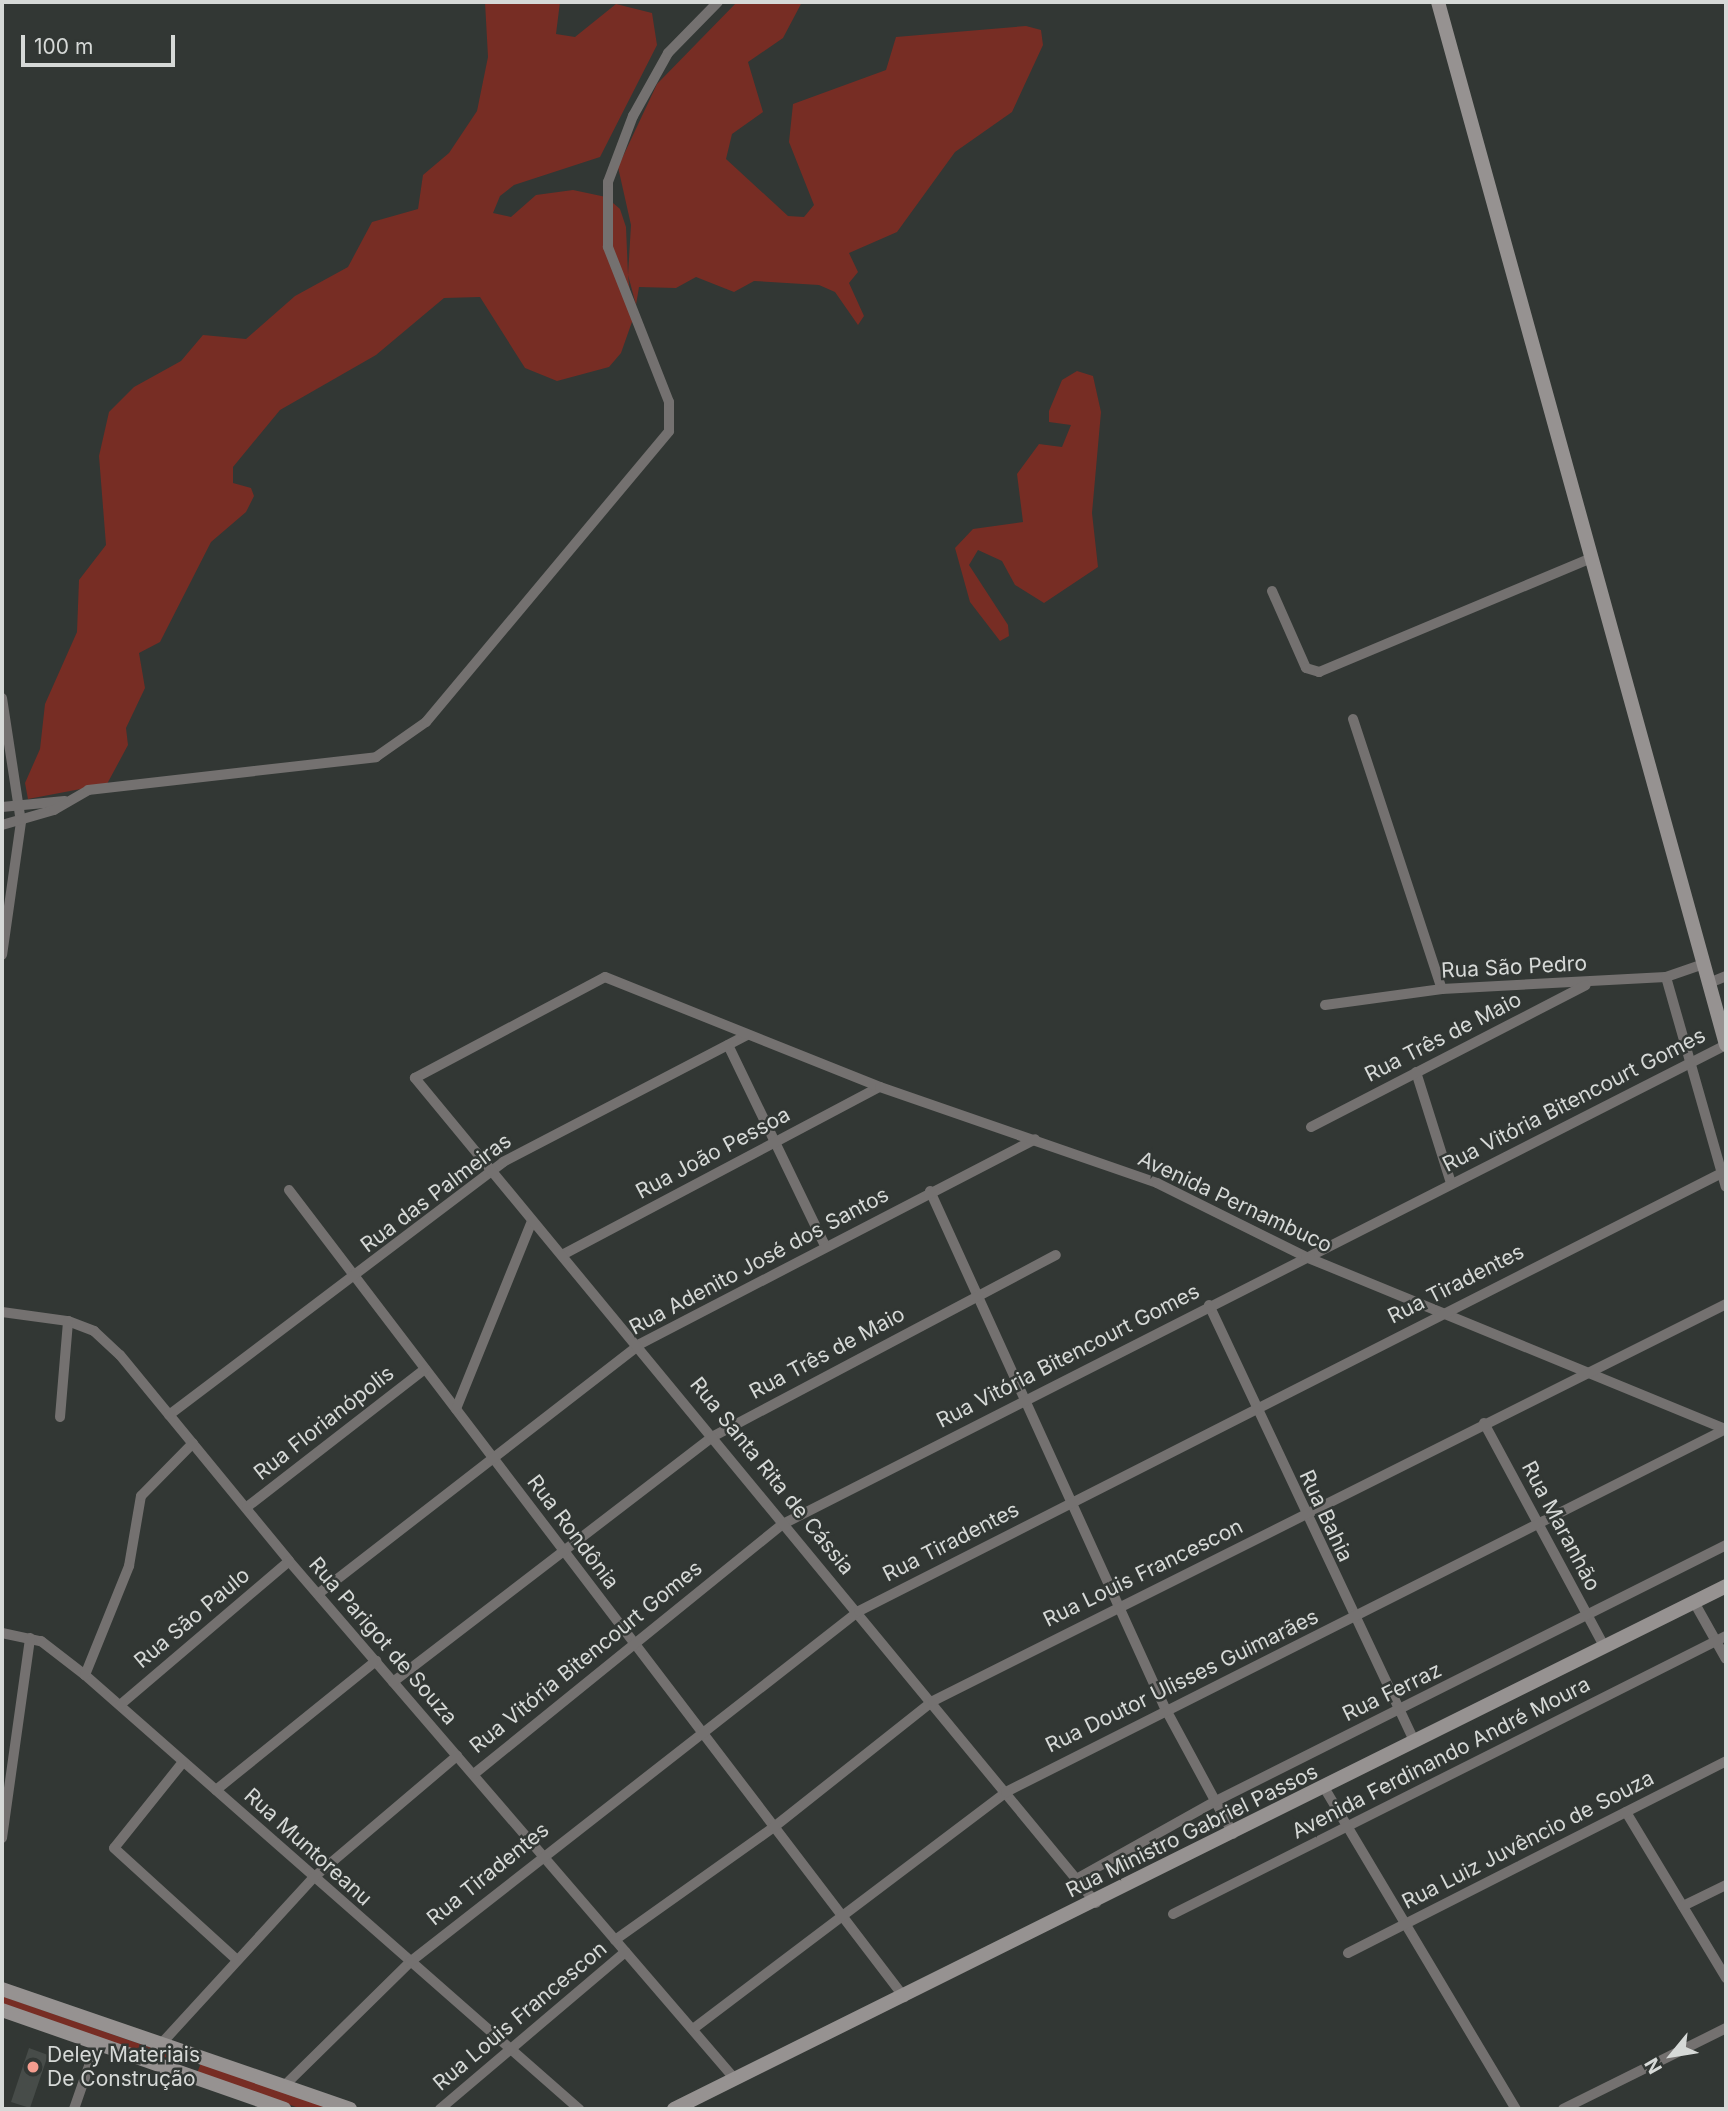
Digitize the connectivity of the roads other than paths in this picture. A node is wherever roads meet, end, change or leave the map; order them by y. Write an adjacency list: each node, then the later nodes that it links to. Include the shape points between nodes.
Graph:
1 (718, 2): 7 (street, via 668,53 633,116 608,182 608,247 670,411 669,431 653,457 426,722 392,751 88,790)
2 (1438, 2): 3 (main road)
3 (1589, 559): 4 (street, via 1319,672 1306,668); 13 (main road)
4 (1272, 591)
5 (2, 698): 8 (street)
6 (1353, 719): 18 (street)
7 (65, 801): 8 (street); 10 (street)
8 (19, 804): 9 (street); 10 (street)
9 (2, 807)
10 (21, 822): 11 (street); 12 (street)
11 (2, 825)
12 (2, 955)
13 (1703, 964): 14 (street, Rua São Pedro); 17 (main road)
14 (1666, 976): 16 (street, Rua São Pedro); 23 (street)
15 (1726, 976): 17 (street)
16 (1592, 982): 18 (street, Rua São Pedro); 24 (street, Rua Três de Maio)
17 (1709, 983): 22 (main road)
18 (1442, 989): 19 (street, Rua São Pedro)
19 (1325, 1005)
20 (747, 1035): 21 (street, Rua das Palmeiras); 25 (street, Avenida Pernambuco, via 605,977); 26 (street, Avenida Pernambuco)
21 (728, 1045): 29 (street); 30 (street, Rua das Palmeiras)
22 (1726, 1045): 23 (street, Rua Vitória Bitencourt Gomes)
23 (1691, 1064): 31 (street); 32 (street, Rua Vitória Bitencourt Gomes)
24 (1416, 1072): 27 (street, Rua Três de Maio); 32 (street)
25 (415, 1078): 30 (street, Rua Santa Rita de Cássia)
26 (880, 1087): 28 (street, Avenida Pernambuco); 29 (street, Rua João Pessoa)
27 (1311, 1127)
28 (1035, 1139): 35 (street, Rua Adenito José dos Santos); 40 (street, Avenida Pernambuco, via 1157,1183)
29 (774, 1142): 37 (street); 38 (street, Rua João Pessoa)
30 (493, 1172): 36 (street, Rua Santa Rita de Cássia); 41 (street, Rua das Palmeiras)
31 (1724, 1172): 33 (street); 46 (street, Rua Tiradentes)
32 (1451, 1183): 40 (street, Rua Vitória Bitencourt Gomes)
33 (1726, 1187)
34 (289, 1190): 41 (street, Rua Rondônia)
35 (930, 1191): 37 (street, Rua Adenito José dos Santos); 42 (street)
36 (532, 1221): 38 (street, Rua Santa Rita de Cássia); 52 (street)
37 (825, 1246): 48 (street, Rua Adenito José dos Santos)
38 (564, 1254): 48 (street, Rua Santa Rita de Cássia)
39 (1056, 1255): 42 (street, Rua Três de Maio)
40 (1306, 1257): 44 (street, Rua Vitória Bitencourt Gomes); 46 (street, Avenida Pernambuco)
41 (355, 1278): 49 (street, Rua Rondônia); 54 (street, Rua das Palmeiras)
42 (976, 1294): 51 (street); 58 (street, Rua Três de Maio)
43 (1726, 1304): 50 (street, Rua Louis Francescon)
44 (1209, 1306): 51 (street, Rua Vitória Bitencourt Gomes); 53 (street, Rua Bahia)
45 (2, 1312): 47 (street, Rua Parigot de Souza)
46 (1441, 1312): 50 (street, Avenida Pernambuco); 53 (street, Rua Tiradentes)
47 (68, 1321): 54 (street, Rua Parigot de Souza, via 94,1331 120,1355); 55 (street)
48 (640, 1343): 58 (street, Rua Santa Rita de Cássia); 60 (street, Rua Adenito José dos Santos)
49 (425, 1369): 52 (street, Rua Rondônia); 62 (street, Rua Florianópolis)
50 (1586, 1373): 56 (street, Rua Louis Francescon); 57 (street, Avenida Pernambuco)
51 (1023, 1399): 61 (street); 64 (street, Rua Vitória Bitencourt Gomes)
52 (456, 1409): 60 (street, Rua Rondônia)
53 (1254, 1409): 61 (street, Rua Tiradentes); 63 (street, Rua Bahia)
54 (169, 1415): 59 (street, Rua Parigot de Souza)
55 (60, 1418)
56 (1484, 1423): 63 (street, Rua Louis Francescon); 65 (street, Rua Maranhão)
57 (1726, 1429): 65 (street, Rua Doutor Ulisses Guimarães)
58 (712, 1437): 64 (street, Rua Santa Rita de Cássia); 67 (street, Rua Três de Maio)
59 (193, 1443): 62 (street, Rua Parigot de Souza); 83 (street, via 141,1496 116,1609)
60 (494, 1458): 67 (street, Rua Rondônia); 70 (street, Rua Adenito José dos Santos)
61 (1070, 1503): 72 (street); 73 (street, Rua Tiradentes)
62 (247, 1507): 68 (street, Rua Parigot de Souza)
63 (1305, 1517): 72 (street, Rua Louis Francescon); 75 (street, Rua Bahia)
64 (783, 1524): 73 (street, Rua Santa Rita de Cássia); 79 (street, Rua Vitória Bitencourt Gomes)
65 (1538, 1524): 74 (street, Rua Maranhão); 75 (street, Rua Doutor Ulisses Guimarães)
66 (1726, 1545): 74 (street, Rua Ferraz)
67 (561, 1547): 79 (street, Rua Rondônia); 84 (street, Rua Três de Maio)
68 (289, 1561): 70 (street, Rua Parigot de Souza); 86 (street, Rua São Paulo)
69 (1726, 1586): 71 (main road, Rua Ministro Gabriel Passos)
70 (318, 1594): 82 (street, Rua Parigot de Souza)
71 (1694, 1602): 78 (street); 80 (main road, Rua Ministro Gabriel Passos)
72 (1117, 1604): 85 (street, Rua Louis Francescon); 87 (street)
73 (859, 1611): 85 (street, Rua Santa Rita de Cássia); 89 (street, Rua Tiradentes)
74 (1588, 1617): 80 (street, Rua Maranhão); 88 (street, Rua Ferraz)
75 (1352, 1619): 87 (street, Rua Doutor Ulisses Guimarães); 88 (street, Rua Bahia)
76 (2, 1633): 77 (street, Rua Muntoreanu)
77 (30, 1638): 83 (street, Rua Muntoreanu); 103 (street)
78 (1721, 1639): 81 (street); 101 (street, Avenida Ferdinando André Moura)
79 (632, 1642): 89 (street, Rua Rondônia); 94 (street, Rua Vitória Bitencourt Gomes)
80 (1604, 1646): 90 (main road, Rua Ministro Gabriel Passos)
81 (1726, 1660)
82 (376, 1661): 84 (street, Rua Parigot de Souza); 96 (street)
83 (85, 1675): 86 (street, Rua Muntoreanu)
84 (393, 1682): 91 (street, Rua Parigot de Souza)
85 (933, 1701): 97 (street, Rua Santa Rita de Cássia); 100 (street, Rua Louis Francescon)
86 (120, 1705): 93 (street, Rua Muntoreanu)
87 (1165, 1708): 97 (street, Rua Doutor Ulisses Guimarães); 98 (street)
88 (1396, 1710): 90 (street, Rua Bahia); 98 (street, Rua Ferraz)
89 (702, 1732): 100 (street, Rua Rondônia); 104 (street, Rua Tiradentes)
90 (1414, 1740): 95 (main road, Rua Ministro Gabriel Passos)
91 (457, 1756): 94 (street, Rua Parigot de Souza); 105 (street)
92 (1726, 1761): 99 (street, Rua Luiz Juvêncio de Souza)
93 (183, 1762): 96 (street, Rua Muntoreanu); 116 (street, via 114,1848)
94 (474, 1774): 104 (street, Rua Parigot de Souza)
95 (1325, 1789): 101 (street); 102 (main road, Rua Ministro Gabriel Passos)
96 (216, 1790): 105 (street, Rua Muntoreanu)
97 (1006, 1792): 106 (street, Rua Santa Rita de Cássia); 111 (street, Rua Doutor Ulisses Guimarães)
98 (1214, 1802): 102 (street); 106 (street, Rua Ferraz)
99 (1626, 1812): 109 (street); 112 (street, Rua Luiz Juvêncio de Souza)
100 (774, 1826): 111 (street, Rua Rondônia); 113 (street, Rua Louis Francescon)
101 (1348, 1827): 110 (street, Avenida Ferdinando André Moura); 112 (street)
102 (1233, 1834): 108 (main road, Rua Ministro Gabriel Passos)
103 (2, 1838)
104 (541, 1854): 113 (street, Rua Parigot de Souza); 117 (street, Rua Tiradentes)
105 (313, 1878): 116 (street); 117 (street, Rua Muntoreanu)
106 (1077, 1878): 108 (street, Rua Santa Rita de Cássia)
107 (1726, 1885): 109 (street)
108 (1096, 1903): 120 (main road, Rua Ministro Gabriel Passos)
109 (1683, 1906): 118 (street)
110 (1173, 1914)
111 (843, 1916): 120 (street, Rua Rondônia); 123 (street, Rua Doutor Ulisses Guimarães)
112 (1405, 1924): 115 (street, Rua Luiz Juvêncio de Souza); 137 (street)
113 (615, 1940): 114 (street, Rua Parigot de Souza)
114 (625, 1952): 123 (street, Rua Parigot de Souza); 126 (street, Rua Louis Francescon)
115 (1348, 1953)
116 (237, 1960): 125 (street)
117 (410, 1962): 126 (street, Rua Muntoreanu); 130 (street, Rua Tiradentes)
118 (1726, 1979)
119 (2, 1989): 125 (main road)
120 (904, 1997): 129 (main road, Rua Ministro Gabriel Passos)
121 (2, 2010): 124 (main road)
122 (1726, 2028): 138 (street)
123 (693, 2029): 129 (street, Rua Parigot de Souza)
124 (97, 2043): 128 (main road); 131 (street)
125 (161, 2044): 127 (main road)
126 (509, 2048): 134 (street, Rua Louis Francescon); 135 (street, Rua Muntoreanu)
127 (198, 2056): 128 (main road); 130 (main road)
128 (189, 2075): 132 (main road)
129 (734, 2078): 136 (main road, Rua Ministro Gabriel Passos)
130 (284, 2086): 133 (main road)
131 (74, 2109)
132 (284, 2109)
133 (350, 2109)
134 (440, 2109)
135 (579, 2109)
136 (674, 2109)
137 (1516, 2109)
138 (1563, 2109)

